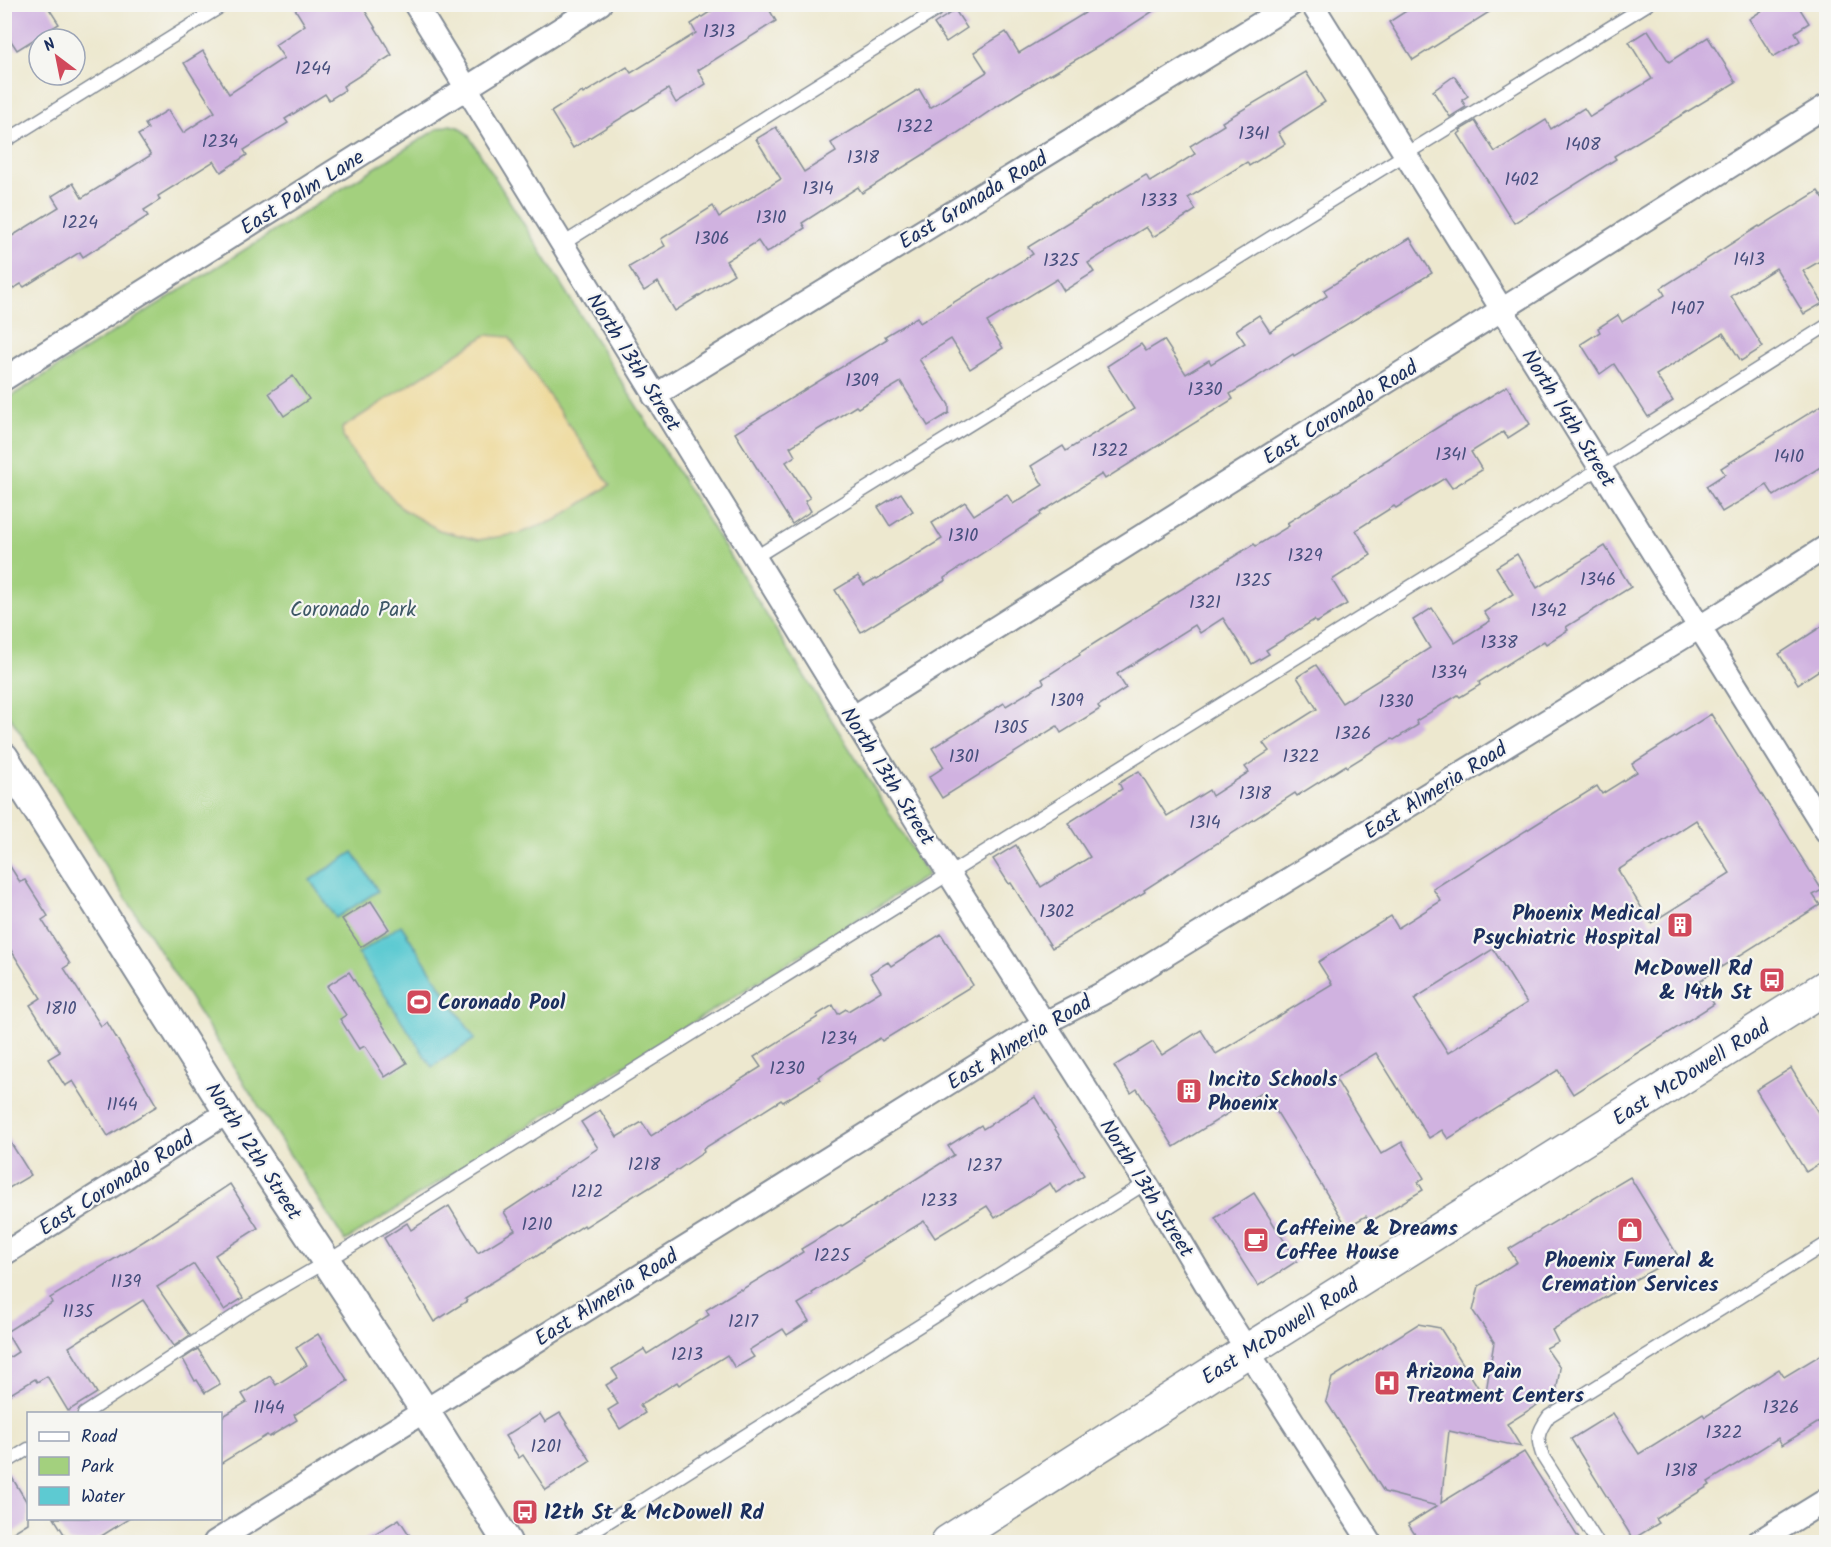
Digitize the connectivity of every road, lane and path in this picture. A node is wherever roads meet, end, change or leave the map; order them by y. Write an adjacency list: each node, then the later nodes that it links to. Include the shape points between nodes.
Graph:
1 (225, 4): 10 (lane)
2 (415, 4): 8 (street, North 13th Street)
3 (600, 4): 8 (street, East Palm Lane)
4 (946, 4): 12 (lane)
5 (1292, 4): 16 (street, East Granada Road)
6 (1312, 4): 11 (street, North 14th Street)
7 (1648, 4): 11 (lane)
8 (466, 88): 12 (street, North 13th Street); 15 (street, East Palm Lane)
9 (1827, 106): 13 (street, East Coronado Road)
10 (4, 142)
11 (1405, 155): 13 (street, North 14th Street); 19 (lane)
12 (561, 245): 16 (street, North 13th Street)
13 (1502, 310): 17 (street, North 14th Street); 21 (street, East Coronado Road)
14 (1827, 326): 17 (lane)
15 (4, 379)
16 (654, 396): 19 (street, North 13th Street)
17 (1600, 468): 20 (street, North 14th Street); 24 (lane)
18 (1827, 546): 20 (street, East Almeria Road)
19 (754, 558): 21 (street, North 13th Street)
20 (1700, 627): 23 (street, North 14th Street); 26 (street, East Almeria Road, via 1105,992)
21 (852, 718): 24 (street, North 13th Street)
22 (4, 757): 27 (street, North 12th Street)
23 (1827, 831)
24 (949, 874): 26 (street, North 13th Street); 31 (lane)
25 (1827, 987): 32 (main road, East McDowell Road)
26 (1043, 1024): 28 (street, North 13th Street); 33 (street, East Almeria Road)
27 (228, 1112): 30 (street, East Coronado Road); 31 (street, North 12th Street)
28 (1146, 1183): 32 (street, North 13th Street); 40 (lane)
29 (1827, 1244): 43 (lane, via 1549,1416 1539,1429 1540,1450)
30 (4, 1254)
31 (326, 1262): 33 (street, North 12th Street); 34 (lane)
32 (1248, 1351): 41 (main road, East McDowell Road); 42 (street, North 13th Street)
33 (425, 1411): 38 (street, East Almeria Road); 39 (street, North 12th Street)
34 (86, 1412)
35 (27, 1450): 36 (lane)
36 (4, 1464)
37 (1827, 1500): 44 (street)
38 (215, 1542)
39 (507, 1542)
40 (576, 1542)
41 (948, 1542)
42 (1370, 1542)
43 (1597, 1542)
44 (1758, 1542)

